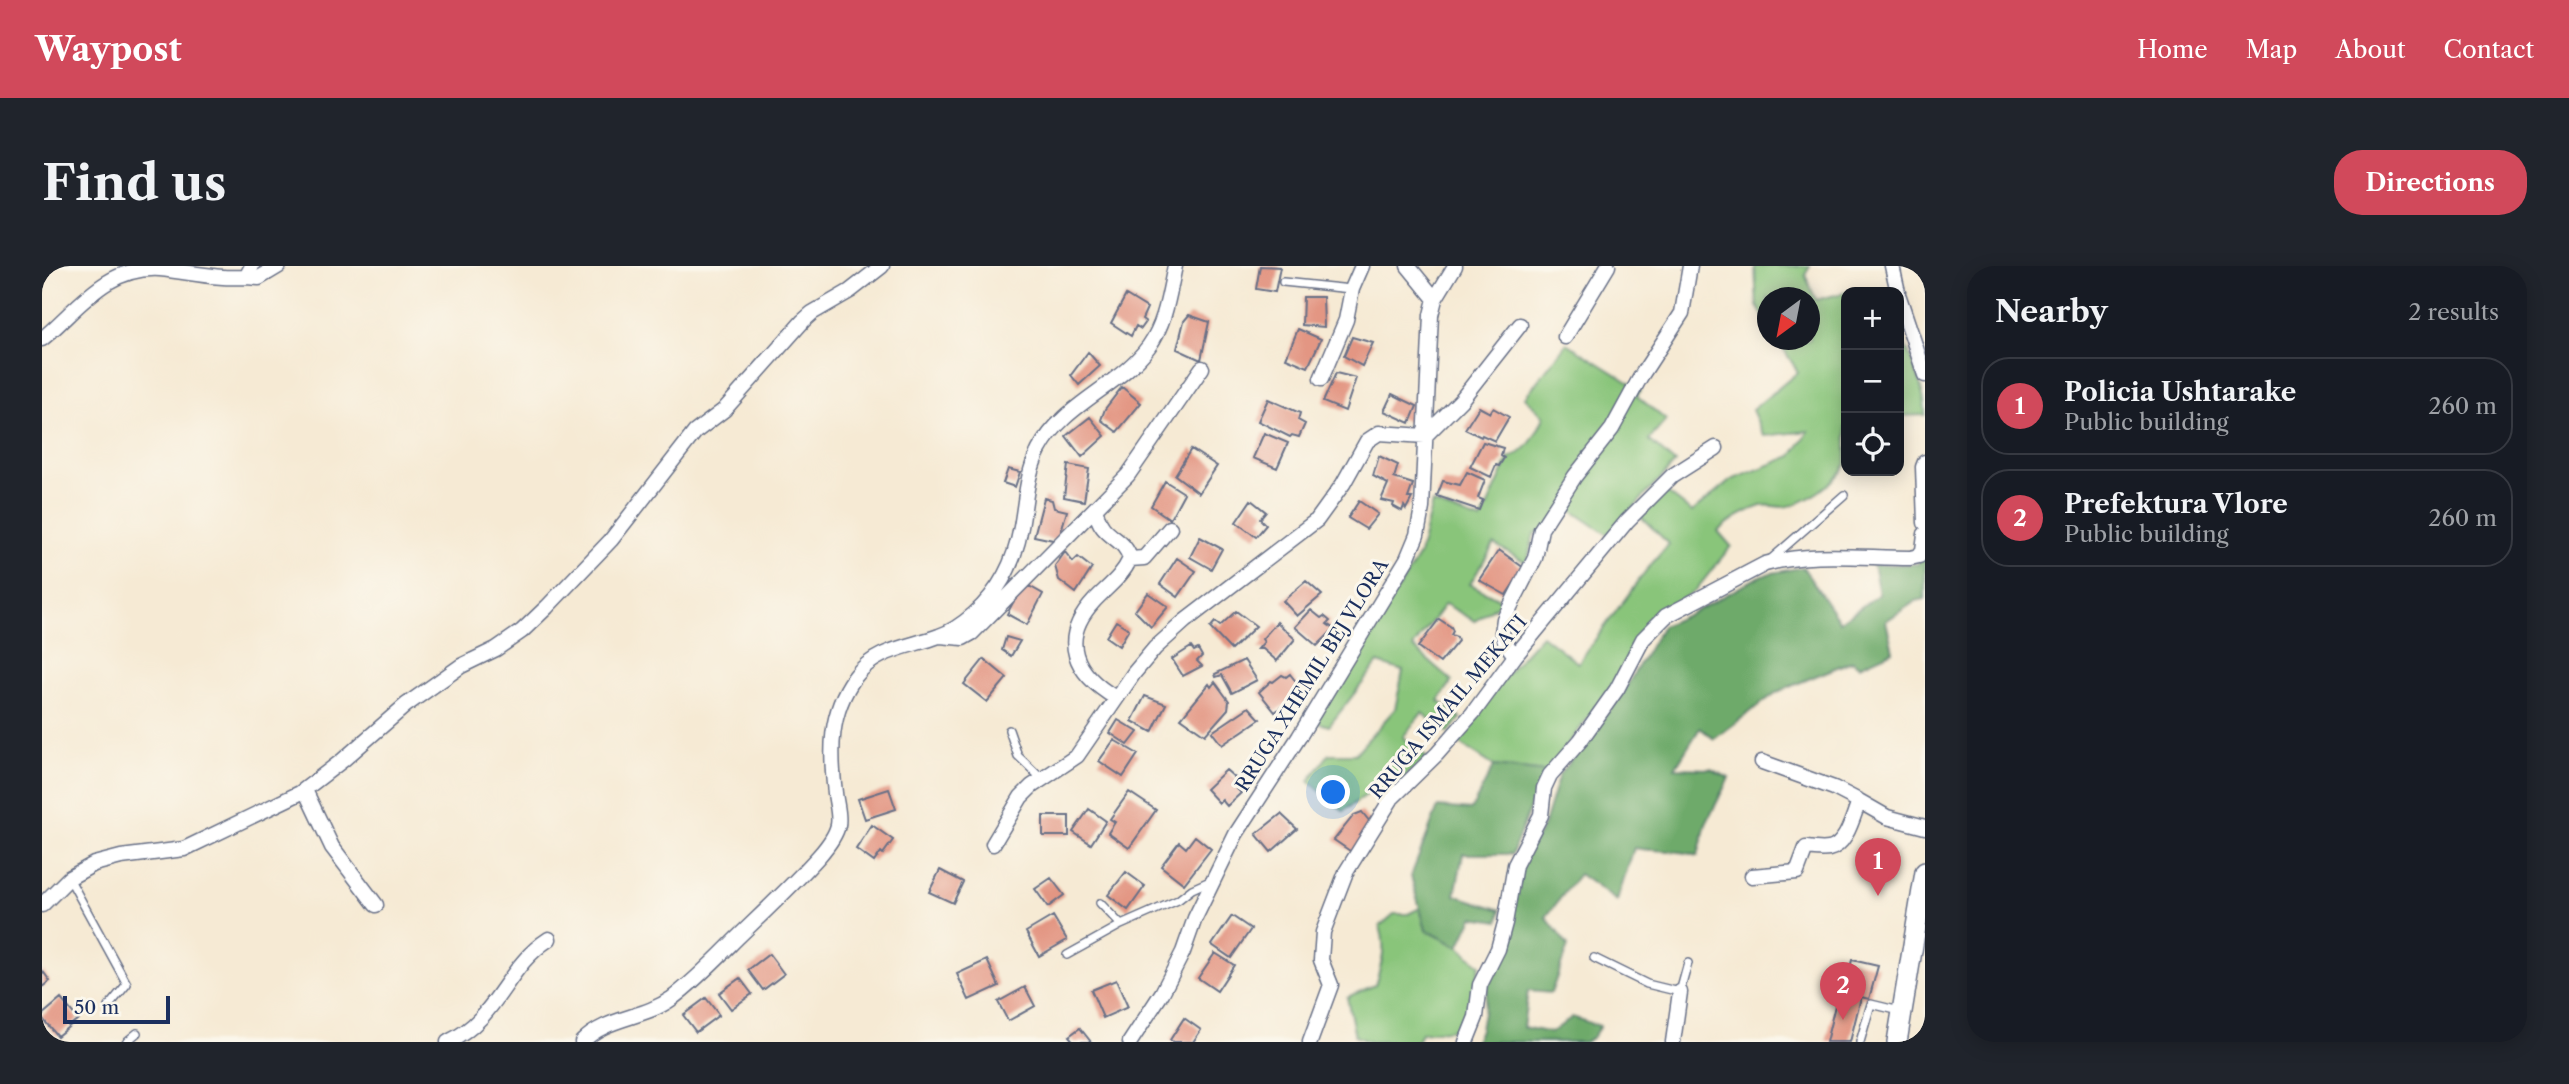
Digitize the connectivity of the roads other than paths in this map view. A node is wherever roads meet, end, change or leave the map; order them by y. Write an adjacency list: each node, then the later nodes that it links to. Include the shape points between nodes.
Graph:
1 (279, 266): 10 (street, via 259,278)
2 (882, 266): 38 (street, via 812,313 724,410 695,432 611,540 530,623 406,705)
3 (1175, 266): 32 (street, via 1163,317 1149,346 1121,375 1065,418 1038,450 1005,577 974,614)
4 (1362, 266): 13 (street)
5 (1408, 266): 14 (street)
6 (1455, 266): 14 (street, RRUGA XHEMIL BEJ VLORA)
7 (1608, 266): 17 (street)
8 (1690, 266): 33 (street, via 1682,313 1612,429 1541,529 1535,558 1504,619 1502,633)
9 (1892, 266): 12 (street)
10 (249, 271): 18 (street, via 223,279 159,269 125,272 97,288)
11 (1283, 282): 13 (lane)
12 (1896, 287)
13 (1352, 289): 21 (street, via 1346,320)
14 (1435, 299): 22 (street, RRUGA XHEMIL BEJ VLORA)
15 (1904, 313): 20 (street)
16 (1520, 325): 22 (street)
17 (1565, 337)
18 (42, 339)
19 (1202, 368): 26 (street, via 1128,475)
20 (1925, 375)
21 (1321, 379)
22 (1426, 436): 34 (street, via 1379,433 1367,441 1317,520 1185,621 1155,648); 45 (street, RRUGA XHEMIL BEJ VLORA, via 1422,508 1407,559 1248,814)
23 (1716, 447): 33 (street, RRUGA ISMAIL MEKATI, via 1672,476 1643,504)
24 (1925, 462): 27 (street)
25 (1844, 495): 31 (lane)
26 (1096, 510): 30 (street, via 1101,527 1123,544); 32 (street, via 972,633 963,638)
27 (1925, 523)
28 (1170, 528): 30 (street, via 1144,558)
29 (1925, 534): 31 (street, via 1923,550 1910,558 1795,558)
30 (1130, 559): 34 (street, via 1082,616 1073,645 1081,669)
31 (1765, 564): 63 (street, via 1654,626 1617,689 1550,775 1541,815 1515,865 1498,949 1480,985 1476,1017)
32 (940, 636): 60 (street, via 890,651 868,663 849,687 831,742 838,826 821,853 670,1000 601,1027)
33 (1515, 656): 62 (street, RRUGA ISMAIL MEKATI, via 1473,713 1392,798 1346,872 1323,932 1321,960 1331,985)
34 (1116, 698): 37 (street, via 1077,756)
35 (1009, 730): 37 (lane, via 1018,756)
36 (1762, 762): 39 (street)
37 (1042, 779): 41 (street, via 1021,797)
38 (305, 790): 44 (street, via 196,845 121,857); 48 (street, via 332,847)
39 (1859, 801): 40 (street, via 1887,817); 43 (street, via 1837,845 1806,848 1797,872)
40 (1925, 827)
41 (993, 844)
42 (1925, 872): 56 (main road)
43 (1752, 876)
44 (69, 878): 47 (street); 55 (lane, via 127,984)
45 (1213, 879): 49 (lane); 61 (street, RRUGA XHEMIL BEJ VLORA, via 1183,952)
46 (1100, 903): 49 (lane)
47 (42, 905)
48 (376, 905)
49 (1121, 925): 51 (lane)
50 (549, 939): 59 (street, via 527,955 479,1022)
51 (1067, 955)
52 (1594, 958): 54 (lane, via 1647,984)
53 (1688, 963): 54 (lane)
54 (1680, 992): 64 (street)
55 (108, 1007)
56 (1902, 1012): 65 (lane, via 1871,1004); 66 (main road)
57 (137, 1033): 58 (lane)
58 (126, 1042)
59 (448, 1042)
60 (582, 1042)
61 (1130, 1042)
62 (1310, 1042)
63 (1466, 1042)
64 (1673, 1042)
65 (1860, 1042)
66 (1897, 1042)

